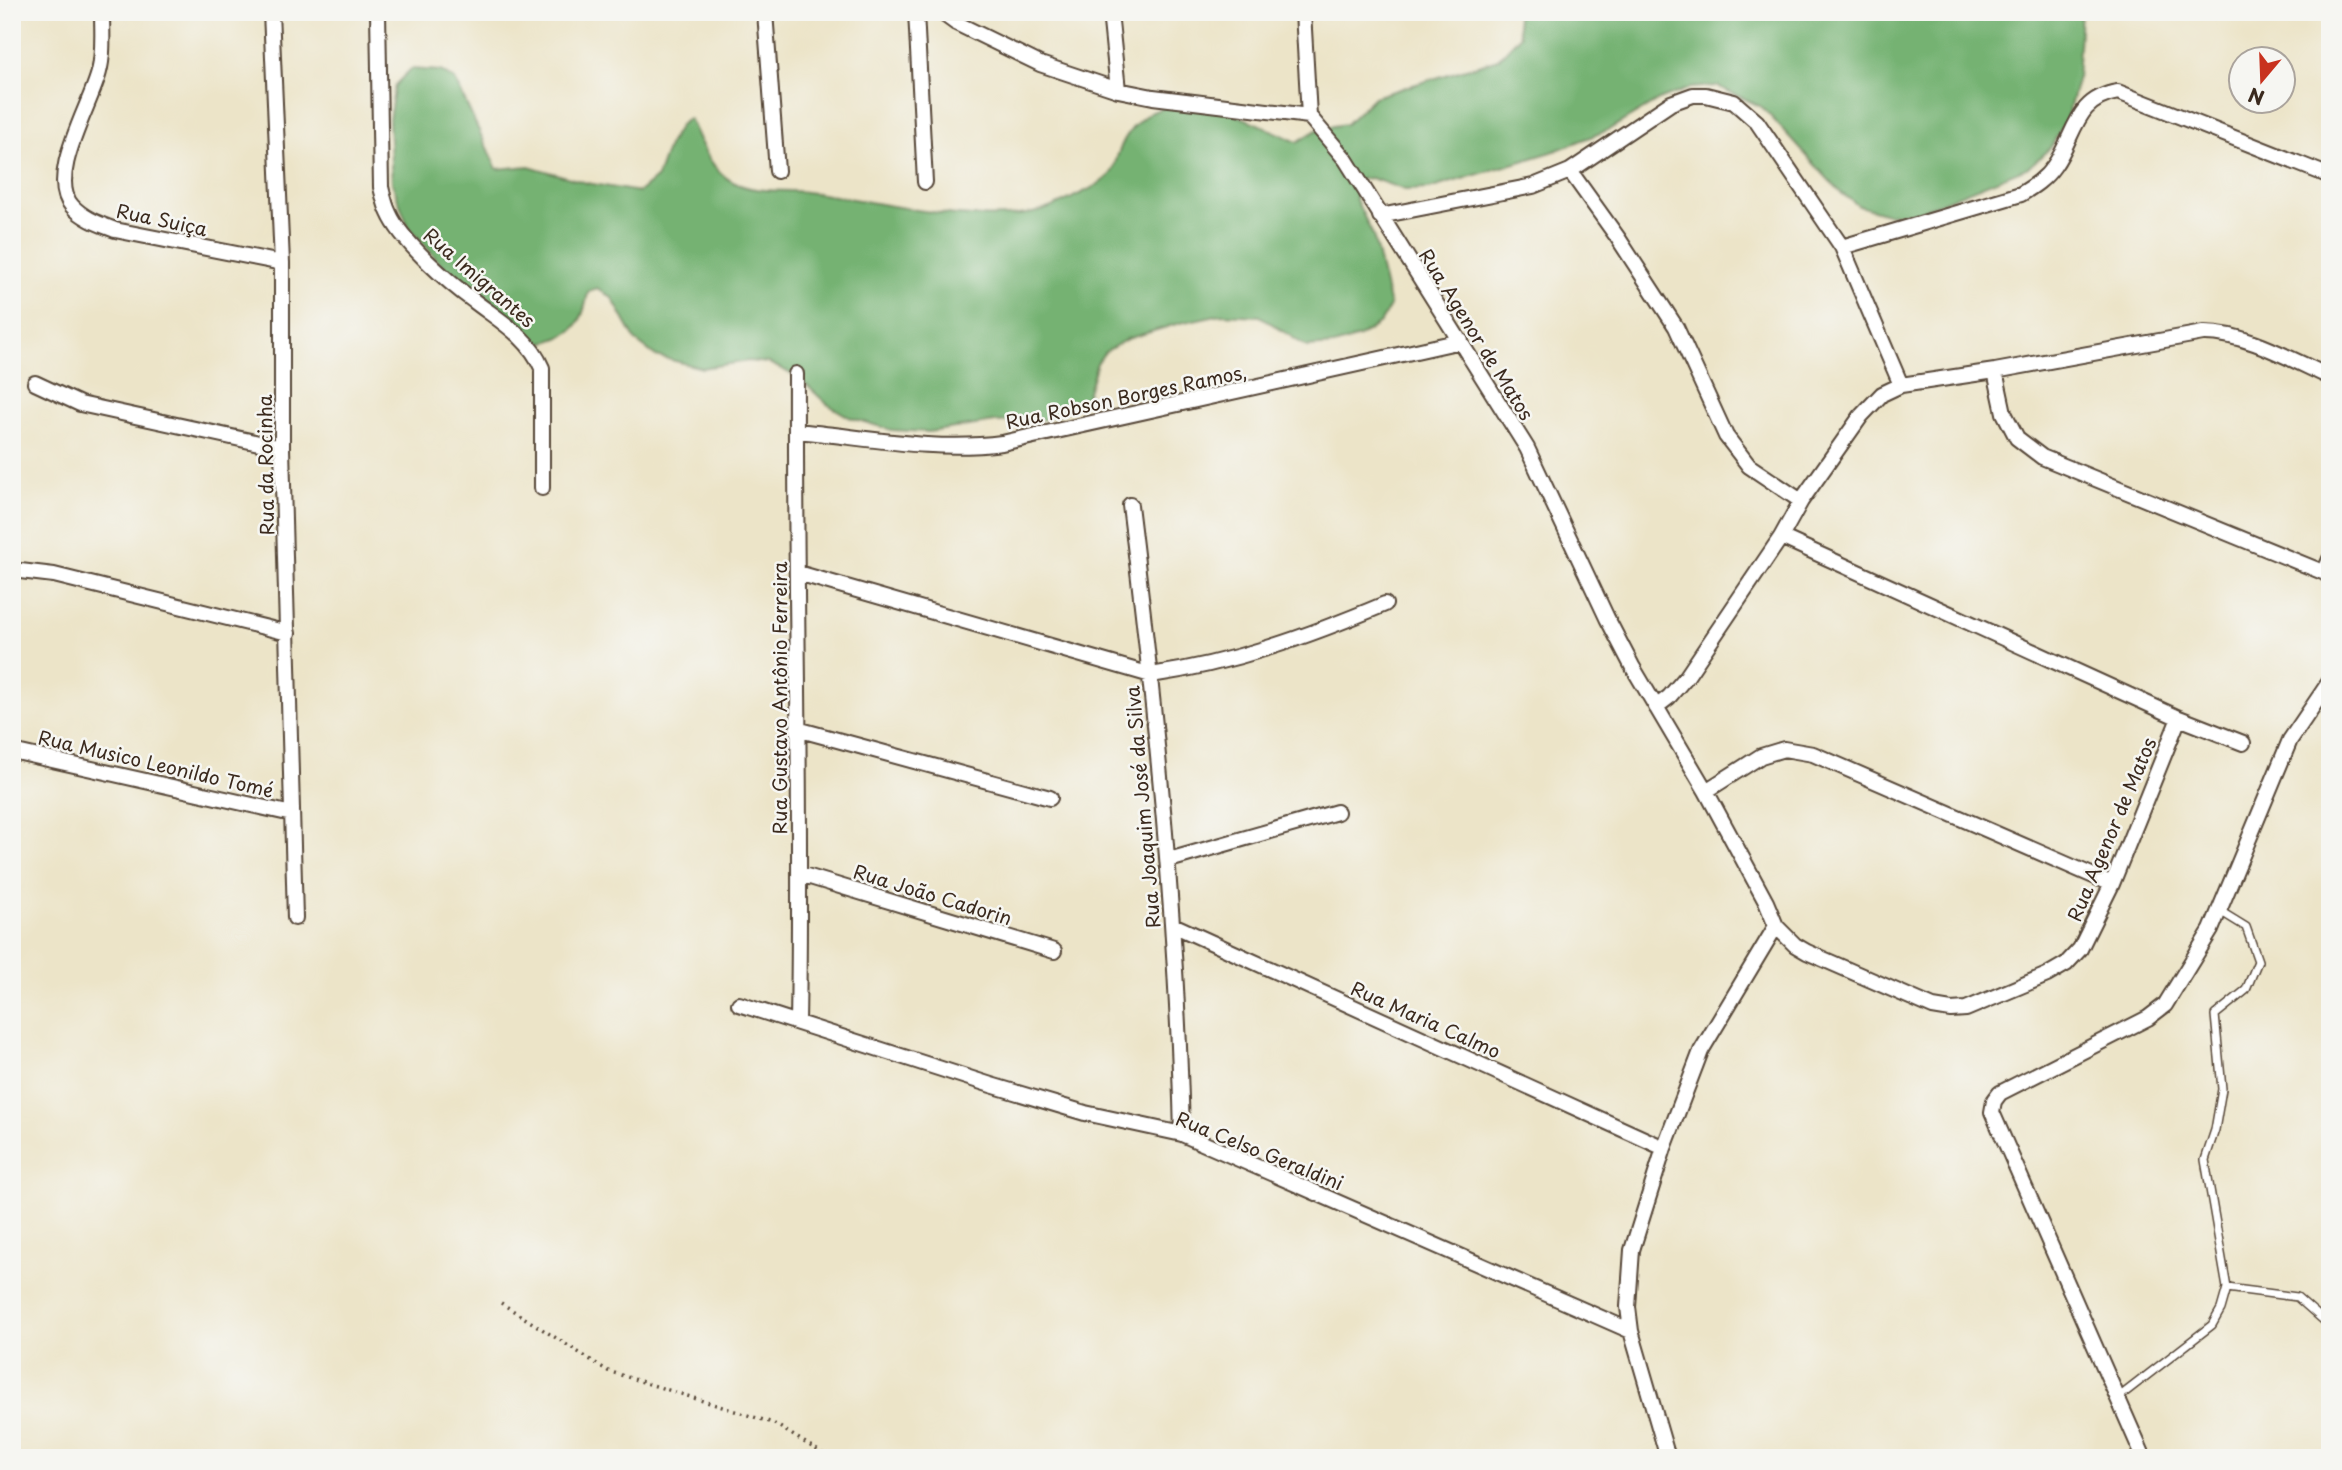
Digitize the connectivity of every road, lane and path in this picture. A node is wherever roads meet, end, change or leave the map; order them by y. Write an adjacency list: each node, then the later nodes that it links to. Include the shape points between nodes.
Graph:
1 (102, 12): 17 (street, Rua Suiça, via 100,71 68,155 63,184 71,205 89,220 115,230)
2 (271, 12): 17 (street, Rua da Rocinha)
3 (377, 12): 26 (street, Rua Imigrantes, via 381,187 389,213 403,236 536,353 542,368)
4 (765, 12): 12 (street)
5 (916, 12): 14 (street)
6 (941, 12): 9 (street, via 1041,64)
7 (1111, 12): 9 (street)
8 (1303, 12): 10 (street)
9 (1118, 90): 10 (street)
10 (1310, 116): 15 (street, Rua Agenor de Matos, via 1346,160)
11 (1570, 170): 15 (street, via 1533,186); 16 (street, via 1671,103 1706,94 1734,102 1757,122); 27 (street, via 1676,327 1727,436 1749,466)
12 (777, 172)
13 (2330, 176): 16 (street, via 2118,92 2092,100 2055,166 2021,194)
14 (925, 182)
15 (1380, 216): 18 (street, Rua Agenor de Matos)
16 (1842, 247): 23 (street)
17 (282, 263): 25 (street, Rua da Rocinha)
18 (1461, 341): 24 (street, Rua Robson Borges Ramos,, via 992,444 940,447); 37 (street, Rua Agenor de Matos, via 1527,448 1607,618)
19 (1995, 372): 21 (street, via 2221,333); 23 (street); 30 (street, via 2004,413 2017,438 2042,457)
20 (796, 373): 24 (street, Rua Gustavo Antônio Ferreira)
21 (2330, 377)
22 (35, 383): 25 (street, via 80,404)
23 (1901, 385): 27 (street, via 1882,394 1861,416)
24 (796, 431): 32 (street, Rua Gustavo Antônio Ferreira)
25 (282, 448): 34 (street, Rua da Rocinha)
26 (542, 488)
27 (1801, 501): 29 (street)
28 (1130, 505): 35 (street)
29 (1781, 537): 37 (street, via 1686,676); 38 (street)
30 (2328, 569)
31 (12, 570): 34 (street, via 54,575)
32 (797, 573): 35 (street, Rua Joaquim José da Silva); 39 (street, Rua Gustavo Antônio Ferreira)
33 (1385, 604): 35 (street, via 1252,654)
34 (288, 633): 45 (street, Rua da Rocinha)
35 (1151, 675): 46 (street, Rua Joaquim José da Silva)
36 (2330, 681): 49 (street, via 2290,740)
37 (1656, 706): 42 (street, Rua Agenor de Matos)
38 (2179, 718): 40 (street); 48 (street, Rua Agenor de Matos)
39 (797, 729): 43 (street); 47 (street, Rua Gustavo Antônio Ferreira)
40 (2243, 743)
41 (12, 751): 45 (street, Rua Musico Leonildo Tomé)
42 (1706, 791): 48 (street, via 1761,756 1784,749 1813,754); 52 (street, Rua Agenor de Matos)
43 (1050, 798)
44 (1337, 812): 46 (street)
45 (292, 814): 50 (street, Rua da Rocinha)
46 (1169, 860): 51 (street, Rua Joaquim José da Silva)
47 (800, 874): 53 (street, Rua João Cadorin); 55 (street, Rua Gustavo Antônio Ferreira)
48 (2112, 884): 52 (street, Rua Agenor de Matos, via 2080,949 2066,964 1966,1009 1933,1007 1807,952)
49 (2220, 911): 58 (lane, via 2246,928 2258,961 2246,990 2215,1015 2222,1089 2205,1160); 62 (street, via 2165,1005 2000,1093 1994,1101 1993,1112)
50 (295, 918)
51 (1173, 925): 56 (street, Rua Joaquim José da Silva); 57 (street, Rua Maria Calmo)
52 (1776, 926): 57 (street, via 1701,1051)
53 (1054, 951)
54 (739, 1004): 55 (street, Rua Celso Geraldini)
55 (797, 1023): 56 (street, Rua Celso Geraldini, via 1086,1113)
56 (1182, 1135): 61 (street, Rua Celso Geraldini)
57 (1664, 1149): 61 (street, via 1632,1250)
58 (2227, 1289): 60 (lane, via 2297,1297); 62 (lane, via 2212,1325)
59 (501, 1303): 63 (path, via 608,1371 773,1423)
60 (2330, 1326)
61 (1631, 1331): 64 (street)
62 (2119, 1397): 65 (street)
63 (830, 1458)
64 (1668, 1458)
65 (2144, 1458)

